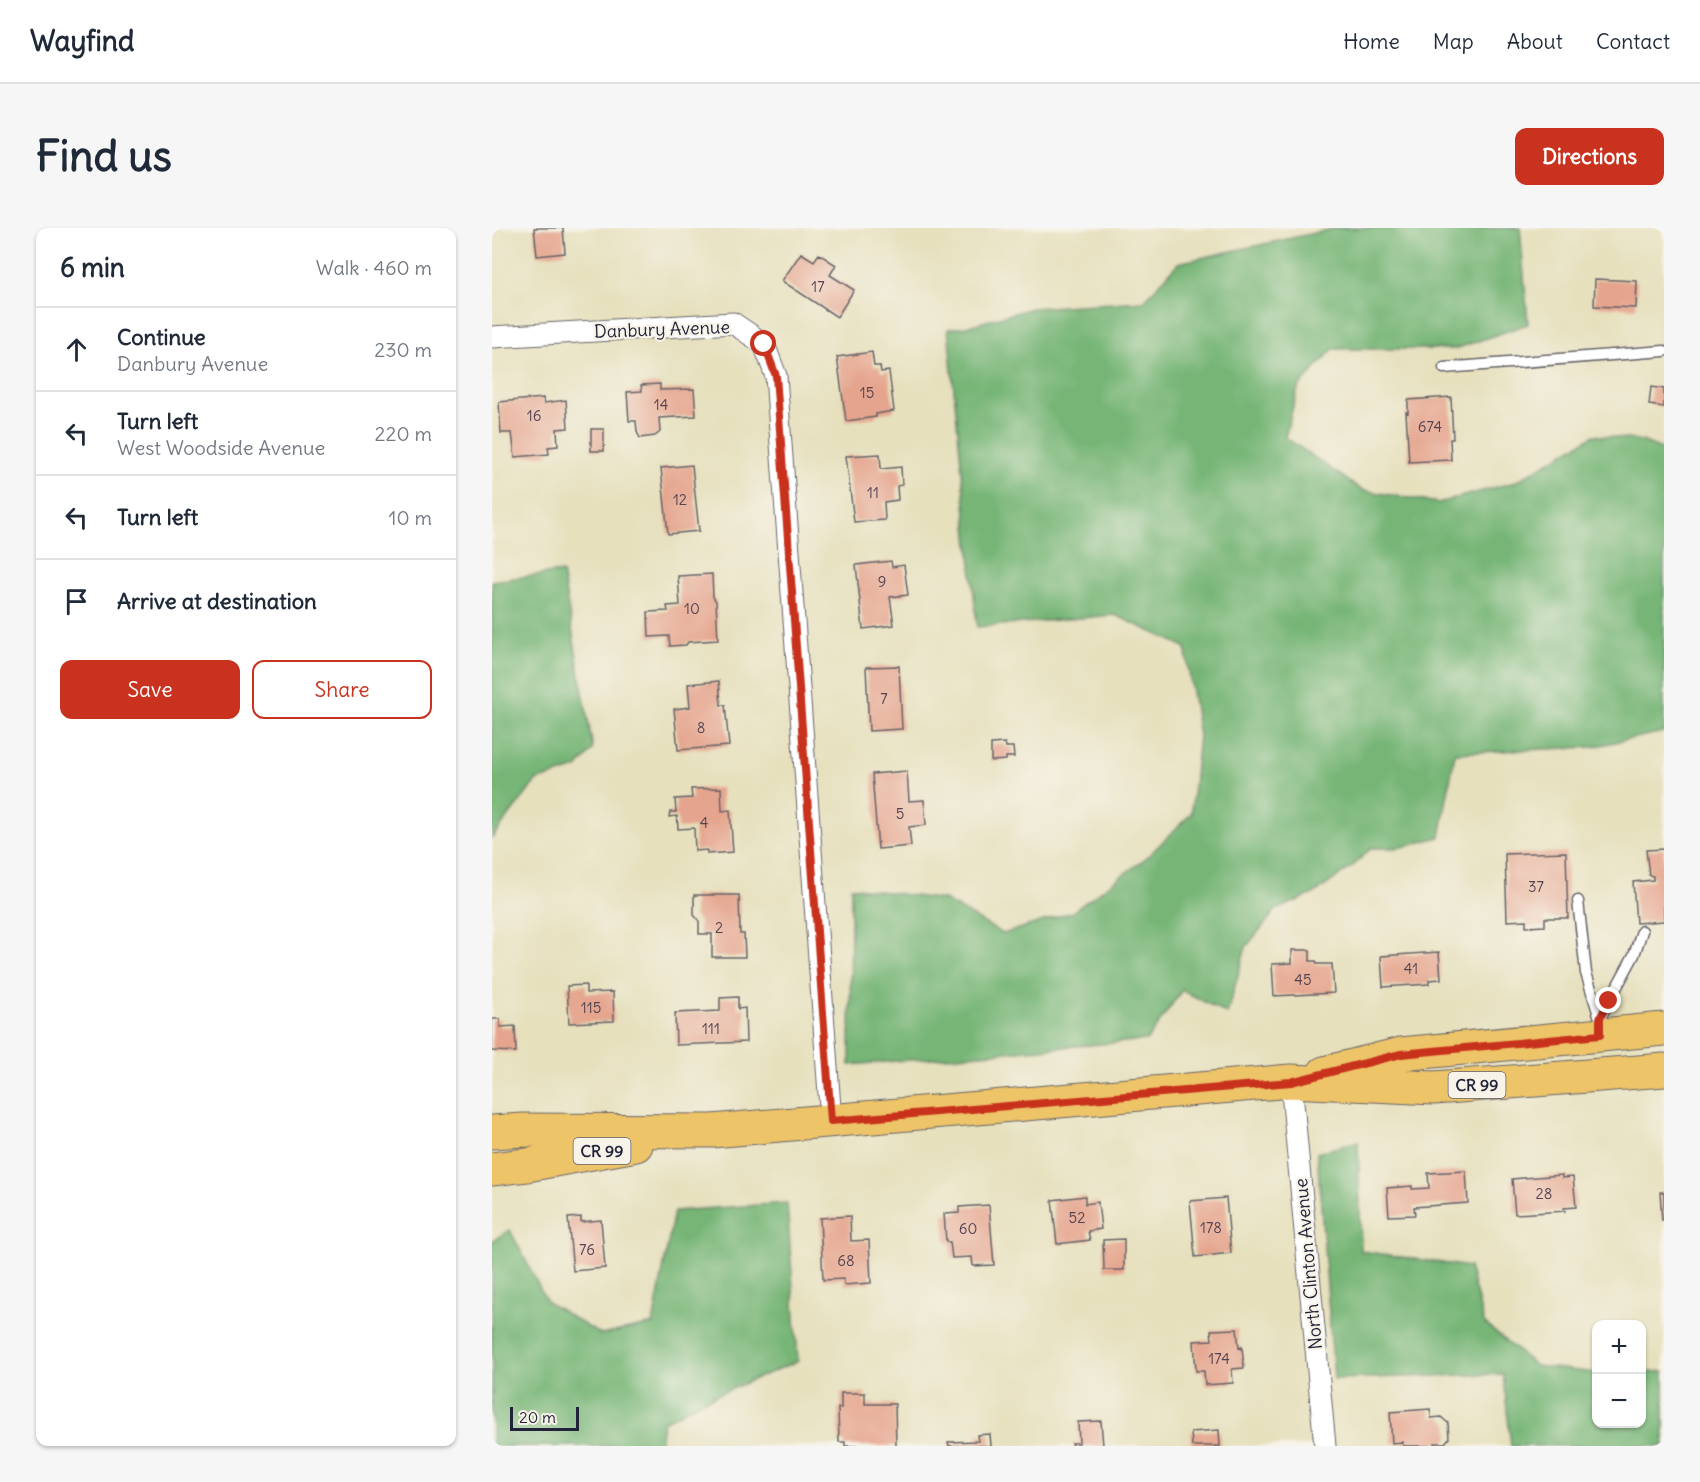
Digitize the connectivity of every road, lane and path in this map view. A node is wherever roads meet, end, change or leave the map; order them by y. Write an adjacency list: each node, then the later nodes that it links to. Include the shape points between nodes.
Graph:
1 (492, 337): 10 (street, Danbury Avenue, via 733,323 764,344 776,376)
2 (1664, 351): 3 (lane)
3 (1444, 368)
4 (1578, 901): 6 (lane, via 1586,973)
5 (1642, 931): 6 (lane)
6 (1600, 1027): 7 (main road, CR 99); 9 (main road, CR 99, via 1401,1054)
7 (1664, 1029)
8 (1664, 1070): 9 (main road, CR 99, via 1434,1088)
9 (1291, 1082): 10 (main road, CR 99); 14 (street, North Clinton Avenue)
10 (831, 1121): 11 (main road, CR 99)
11 (712, 1131): 12 (main road, CR 99); 13 (main road, CR 99)
12 (492, 1132)
13 (492, 1169)
14 (1325, 1446)

